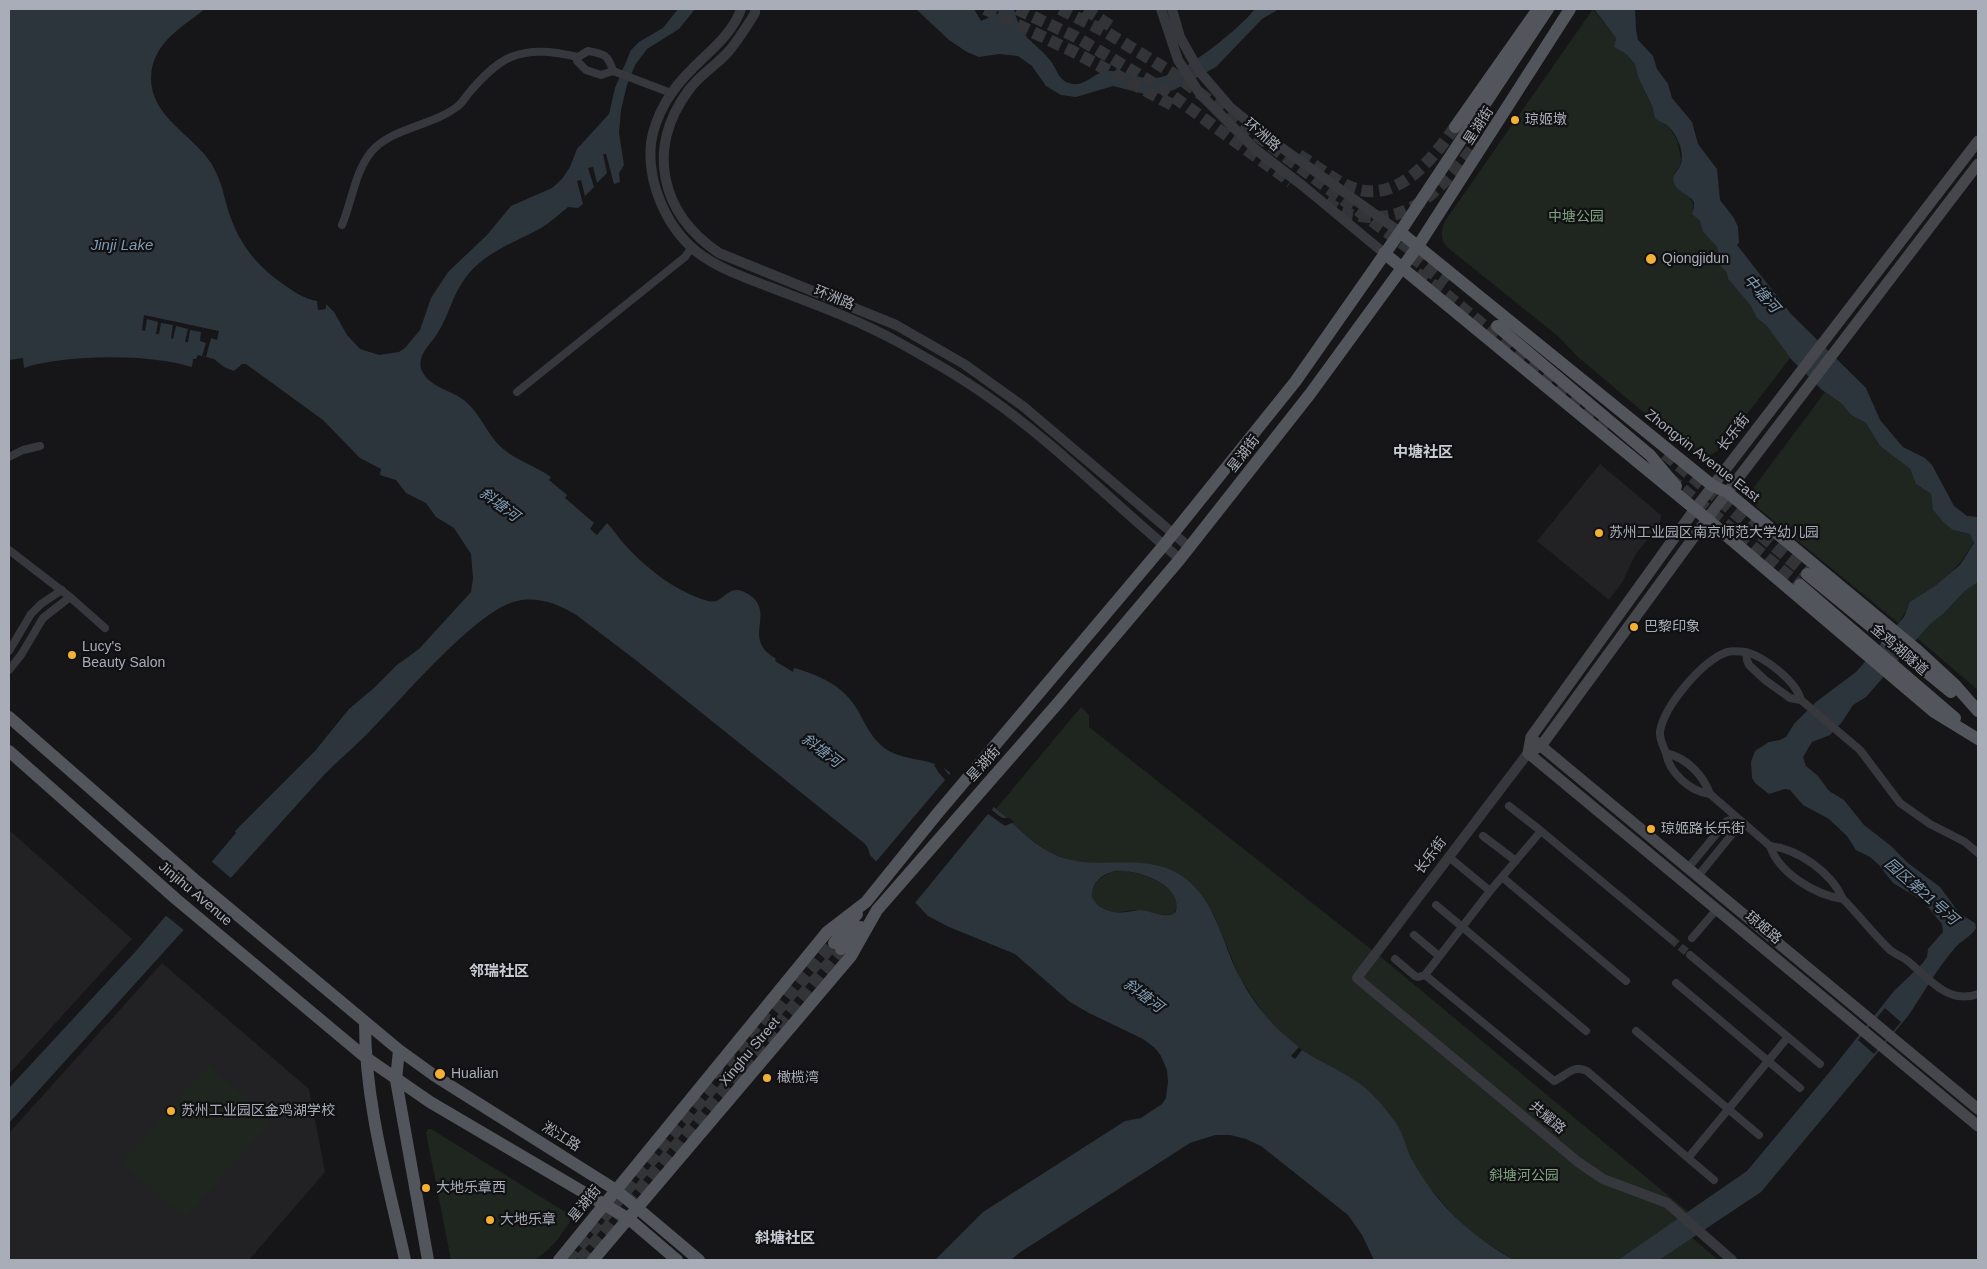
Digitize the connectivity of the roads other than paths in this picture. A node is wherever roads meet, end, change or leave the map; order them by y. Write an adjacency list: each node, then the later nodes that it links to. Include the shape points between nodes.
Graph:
1 (741, 9): 10 (street, 环洲路, via 739,17 718,45)
2 (755, 9): 29 (street, 环洲路, via 729,51 689,89 674,113 665,140 663,161 666,184 684,221 718,253 896,326 964,364 1024,407)
3 (1161, 9): 19 (street, 环洲路, via 1178,60 1200,94 1254,149)
4 (1172, 9): 16 (street, 环洲路, via 1180,37 1190,55 1210,86 1230,107)
5 (1538, 9): 11 (main road)
6 (1548, 9): 16 (main road, 星湖街)
7 (1570, 9): 13 (main road, via 1524,68); 17 (main road, 星湖街)
8 (578, 57): 9 (street, via 577,61 586,70 601,75); 9 (street, via 588,51 606,56); 15 (street, via 538,51 510,58 486,76 458,106 380,144 364,163)
9 (615, 71): 10 (street)
10 (671, 93): 18 (street, 环洲路, via 659,116 651,143 651,165 657,194 666,215)
11 (1455, 127)
12 (1978, 141): 25 (main road, 长乐街)
13 (1477, 143)
14 (1978, 164): 26 (main road, 长乐街)
15 (342, 225)
16 (1400, 232): 17 (main road, Zhongxin Avenue East); 19 (main road, 星湖街)
17 (1418, 246): 20 (main road, 星湖街); 25 (main road, Zhongxin Avenue East)
18 (692, 247): 22 (street, via 685,257); 30 (street, 环洲路, via 711,261 744,277 890,337 959,377 1023,423)
19 (1384, 253): 20 (main road); 29 (main road, 星湖街, via 1295,382)
20 (1402, 268): 27 (main road); 31 (main road, 星湖街, via 1310,394)
21 (1497, 326): 27 (main road, via 1650,455)
22 (517, 392)
23 (40, 446): 24 (street)
24 (9, 457)
25 (1713, 486): 26 (main road, Zhongxin Avenue East); 27 (main road, 长乐街)
26 (1727, 492): 28 (main road, 长乐街); 41 (main road, Zhongxin Avenue East, via 1916,650 1955,685)
27 (1695, 509): 28 (main road); 43 (main road, 长乐街)
28 (1707, 519): 44 (main road, via 1892,678 1934,712); 45 (main road, 长乐街)
29 (1173, 534): 30 (main road, 星湖街); 31 (street, 环洲路)
30 (1164, 545): 33 (street, 环洲路); 59 (main road, 星湖街)
31 (1189, 547): 33 (main road, 星湖街)
32 (9, 550): 34 (street)
33 (1180, 558): 62 (main road, 星湖街)
34 (62, 590): 35 (street); 37 (street, via 31,614)
35 (70, 597): 36 (street); 39 (street, via 43,618)
36 (106, 628)
37 (9, 651)
38 (1746, 652): 40 (street, via 1772,666); 40 (street, via 1747,660 1765,680 1790,698); 48 (street, via 1728,652 1692,678 1676,699 1661,728 1661,743)
39 (9, 670)
40 (1804, 702): 55 (street, via 1860,750 1900,803)
41 (1978, 713): 44 (main road, 金鸡湖隧道, via 1803,579)
42 (9, 717): 81 (main road, Jinjihu Avenue)
43 (1531, 737): 45 (main road, 琼姬路); 47 (main road, 长乐街)
44 (1978, 739)
45 (1541, 746): 47 (main road, 长乐街); 58 (main road, 琼姬路)
46 (9, 751): 86 (main road, Jinjihu Avenue, via 176,899)
47 (1528, 753): 56 (street, 长乐街); 67 (main road, 琼姬路)
48 (1666, 753): 49 (street, via 1693,767); 49 (street, via 1685,783 1701,793)
49 (1710, 794): 51 (street)
50 (1508, 806): 52 (street)
51 (1738, 819): 54 (street); 58 (street, via 1727,820); 61 (street, via 1737,828)
52 (1541, 831): 57 (street); 72 (street)
53 (1483, 836): 57 (street)
54 (1770, 846): 64 (street, via 1792,852 1817,868 1838,887); 64 (street, via 1780,864 1805,884)
55 (1978, 853)
56 (1449, 857): 63 (street); 77 (street, 长乐街)
57 (1516, 861): 60 (street)
58 (1688, 868): 61 (main road, 琼姬路)
59 (888, 874): 65 (main road, Xinghu Street)
60 (1502, 876): 63 (street); 78 (street)
61 (1698, 876): 92 (main road, 琼姬路)
62 (899, 886): 68 (main road, Xinghu Street)
63 (1490, 891): 69 (street)
64 (1843, 899): 80 (street, via 1885,945 1938,988 1954,996)
65 (866, 902): 68 (main road, Xinghu Street, via 838,946); 97 (main road, Xinghu Street, via 826,932)
66 (1436, 905): 69 (street)
67 (1717, 909): 71 (street); 93 (main road, 琼姬路)
68 (877, 910): 99 (main road, Xinghu Street, via 850,956)
69 (1462, 926): 74 (street); 82 (street)
70 (1414, 935): 74 (street)
71 (1692, 938)
72 (1671, 939)
73 (1690, 955): 84 (street)
74 (1439, 956): 76 (street)
75 (1395, 959): 76 (street, via 1415,976)
76 (1425, 975): 95 (street, via 1554,1081 1573,1069 1587,1071)
77 (1357, 978): 107 (street, 共耀路, via 1578,1162 1603,1178 1667,1204)
78 (1626, 981)
79 (1676, 983): 87 (street)
80 (1978, 994)
81 (365, 1023): 85 (main road, Jinjihu Avenue); 86 (main road)
82 (1586, 1031)
83 (1636, 1031): 91 (street)
84 (1788, 1037): 87 (street); 88 (street)
85 (399, 1050): 89 (main road); 97 (main road, 淞江路)
86 (365, 1057): 89 (main road, Jinjihu Avenue); 101 (main road, via 372,1108)
87 (1768, 1061): 90 (street); 91 (street)
88 (1820, 1064)
89 (396, 1080): 98 (main road); 102 (main road)
90 (1800, 1088)
91 (1729, 1109): 94 (street); 95 (street)
92 (1978, 1109)
93 (1978, 1126)
94 (1759, 1135)
95 (1688, 1158): 96 (street)
96 (1714, 1180)
97 (616, 1190): 98 (main road, 星湖街); 99 (main road, 淞江路)
98 (604, 1205): 100 (main road); 103 (main road, 星湖街)
99 (638, 1208): 100 (main road); 106 (main road, 淞江路)
100 (629, 1219): 104 (main road); 105 (main road)
101 (405, 1260)
102 (428, 1260)
103 (558, 1260)
104 (593, 1260)
105 (677, 1260)
106 (699, 1260)
107 (1732, 1260)

